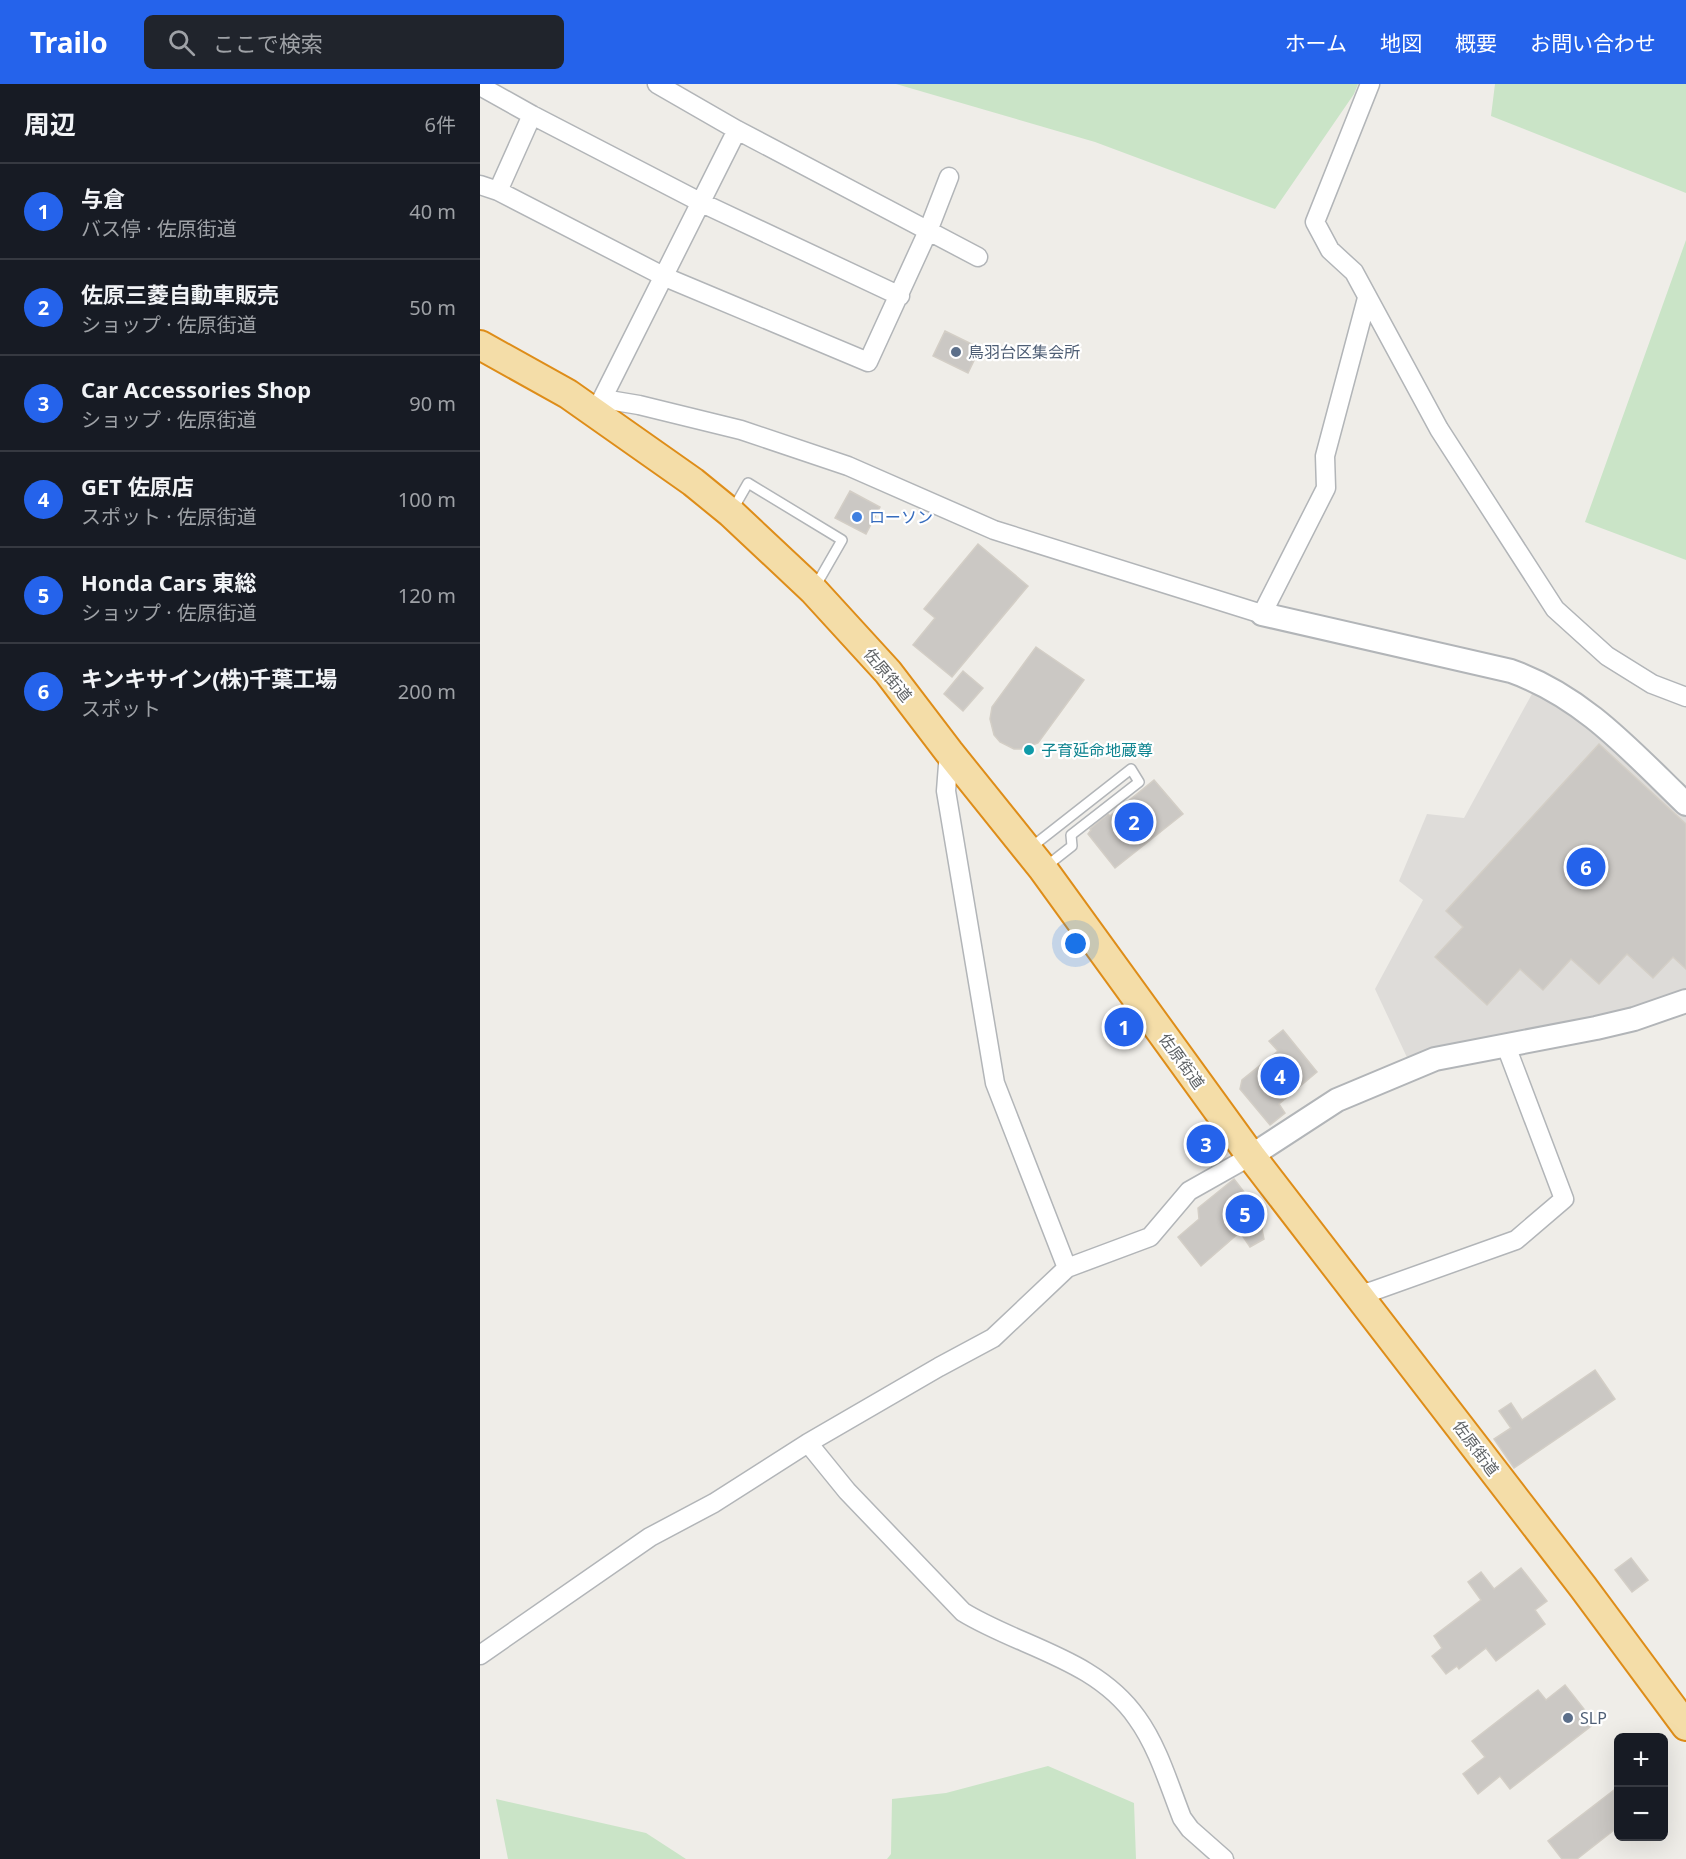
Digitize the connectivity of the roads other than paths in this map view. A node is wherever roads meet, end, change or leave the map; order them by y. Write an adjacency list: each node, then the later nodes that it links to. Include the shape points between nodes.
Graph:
1 (657, 84): 5 (street)
2 (1370, 84): 14 (street, via 1315,222 1330,250 1354,272)
3 (480, 86): 4 (street)
4 (532, 116): 8 (street); 9 (street)
5 (737, 130): 9 (street); 10 (street)
6 (949, 177): 10 (street)
7 (480, 185): 8 (street)
8 (498, 191): 12 (street)
9 (702, 203): 12 (street); 13 (street)
10 (928, 231): 11 (street); 13 (street)
11 (978, 257)
12 (665, 277): 13 (street, via 868,362); 16 (street)
13 (900, 296)
14 (1367, 298): 19 (street, via 1325,456 1326,488); 20 (street, via 1439,429 1555,609 1607,656 1652,684)
15 (480, 345): 16 (highway, 佐原街道, via 568,394)
16 (599, 406): 17 (highway, 佐原街道); 19 (street, via 639,405 741,430 848,466 994,530)
17 (731, 513): 18 (highway, 佐原街道); 18 (lane, via 748,483 842,540)
18 (813, 590): 21 (highway, 佐原街道, via 888,672)
19 (1262, 614): 22 (street, via 1511,671 1539,681 1605,725)
20 (1686, 697)
21 (949, 752): 23 (highway, 佐原街道); 27 (street, via 946,791 995,1083)
22 (1686, 804)
23 (1035, 860): 23 (lane, via 1131,769 1139,782 1071,835 1072,846); 26 (highway, 佐原街道)
24 (1686, 1001): 25 (street, via 1634,1019)
25 (1506, 1046): 26 (street, via 1435,1059 1337,1100); 28 (street, via 1564,1199 1516,1240)
26 (1251, 1156): 27 (street, via 1189,1191 1149,1237); 28 (highway, 佐原街道)
27 (1067, 1268): 29 (street, via 993,1338)
28 (1359, 1294): 31 (highway, 佐原街道)
29 (808, 1443): 30 (street, via 714,1503 650,1537); 32 (street, via 847,1491 963,1612 1072,1664 1107,1685 1121,1699 1149,1737 1182,1818)
30 (480, 1655)
31 (1686, 1726)
32 (1224, 1859)

